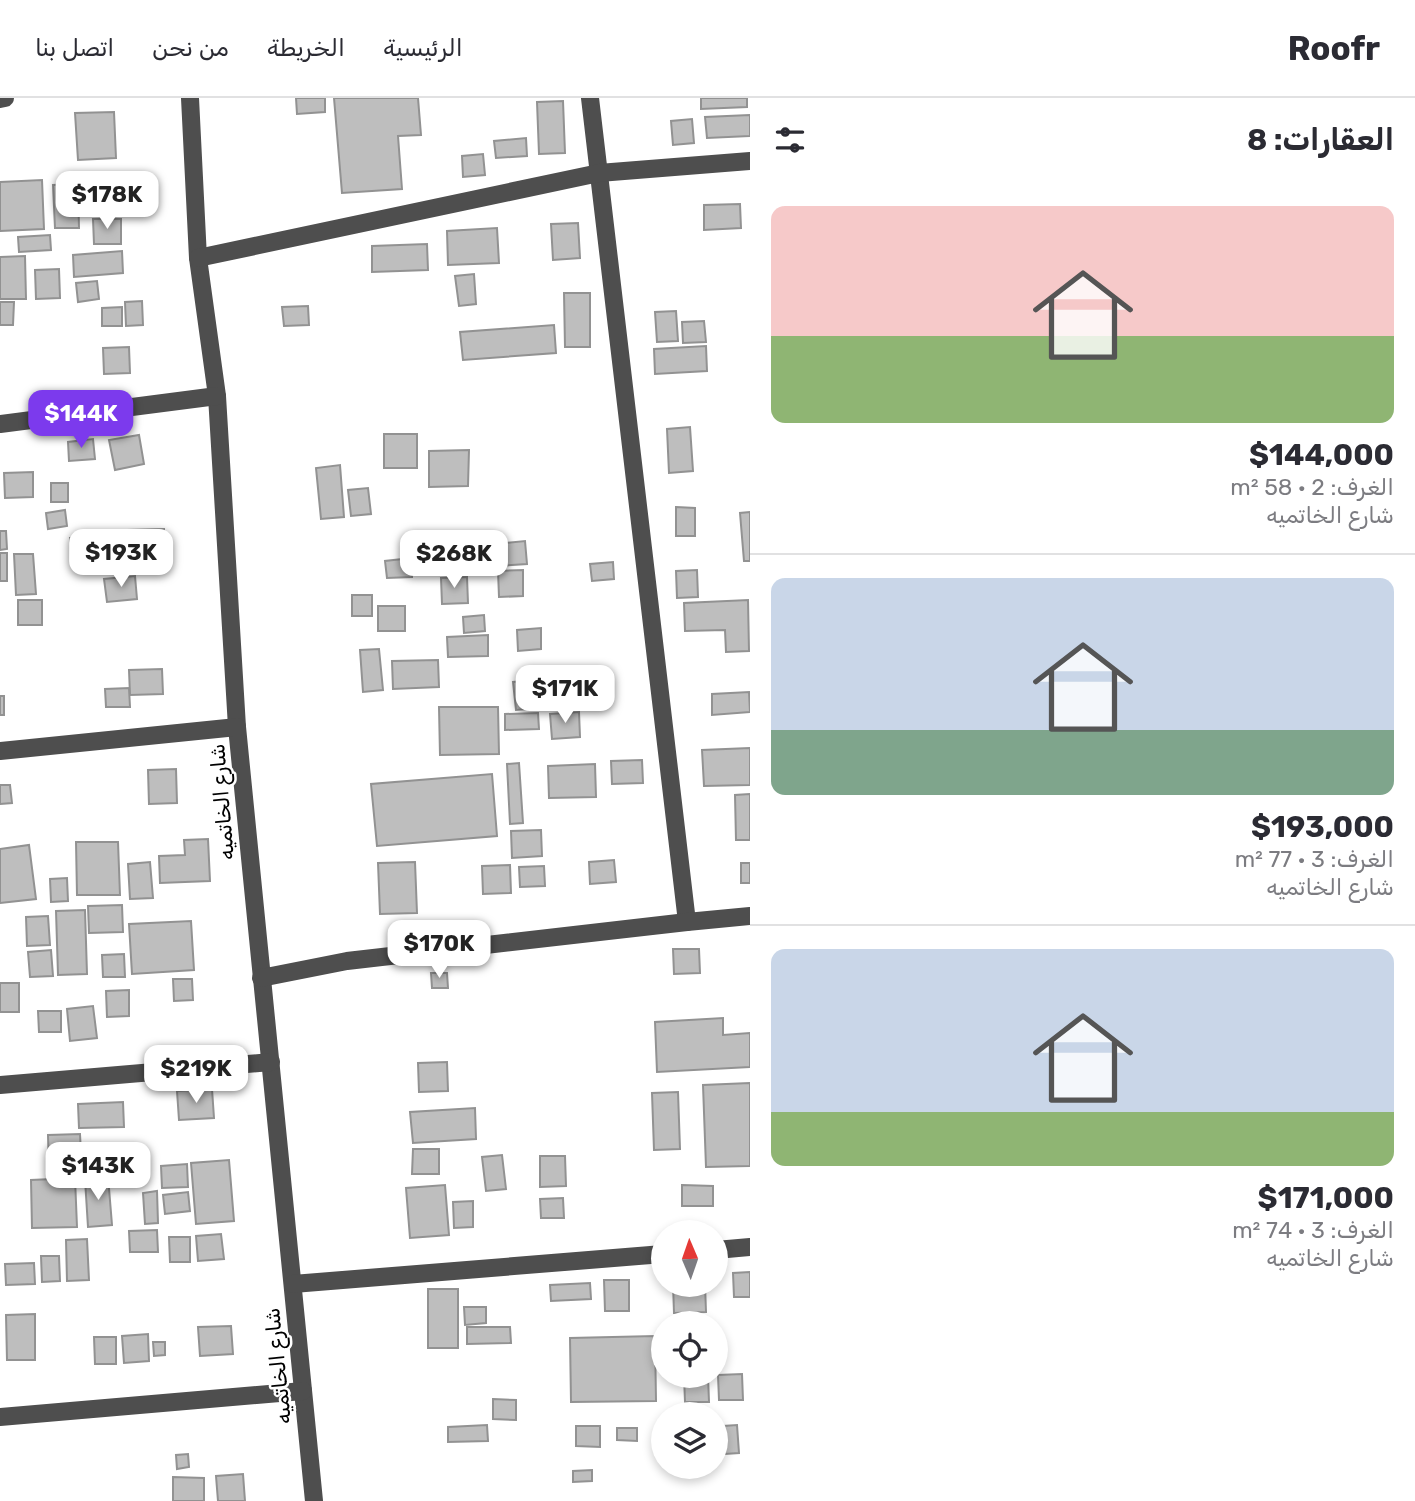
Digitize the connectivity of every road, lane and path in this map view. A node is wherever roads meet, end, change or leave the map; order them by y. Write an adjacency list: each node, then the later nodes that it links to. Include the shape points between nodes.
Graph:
1 (5, 98): 4 (street)
2 (190, 98): 7 (street, شارع الخاتميه)
3 (590, 98): 6 (street)
4 (0, 99)
5 (750, 161): 6 (street)
6 (599, 173): 7 (street); 13 (street)
7 (198, 258): 8 (street, شارع الخاتميه)
8 (217, 396): 9 (street); 10 (street, شارع الخاتميه)
9 (0, 424)
10 (237, 727): 11 (street); 14 (street, شارع الخاتميه)
11 (0, 751)
12 (750, 916): 13 (street)
13 (687, 922): 14 (street, via 347,961)
14 (261, 978): 15 (street, شارع الخاتميه)
15 (271, 1062): 16 (street); 20 (street, شارع الخاتميه)
16 (0, 1085)
17 (750, 1247): 18 (street)
18 (728, 1249)
19 (651, 1255): 20 (street)
20 (293, 1284): 21 (street, شارع الخاتميه)
21 (303, 1391): 22 (street); 23 (street, شارع الخاتميه)
22 (0, 1417)
23 (314, 1501)

